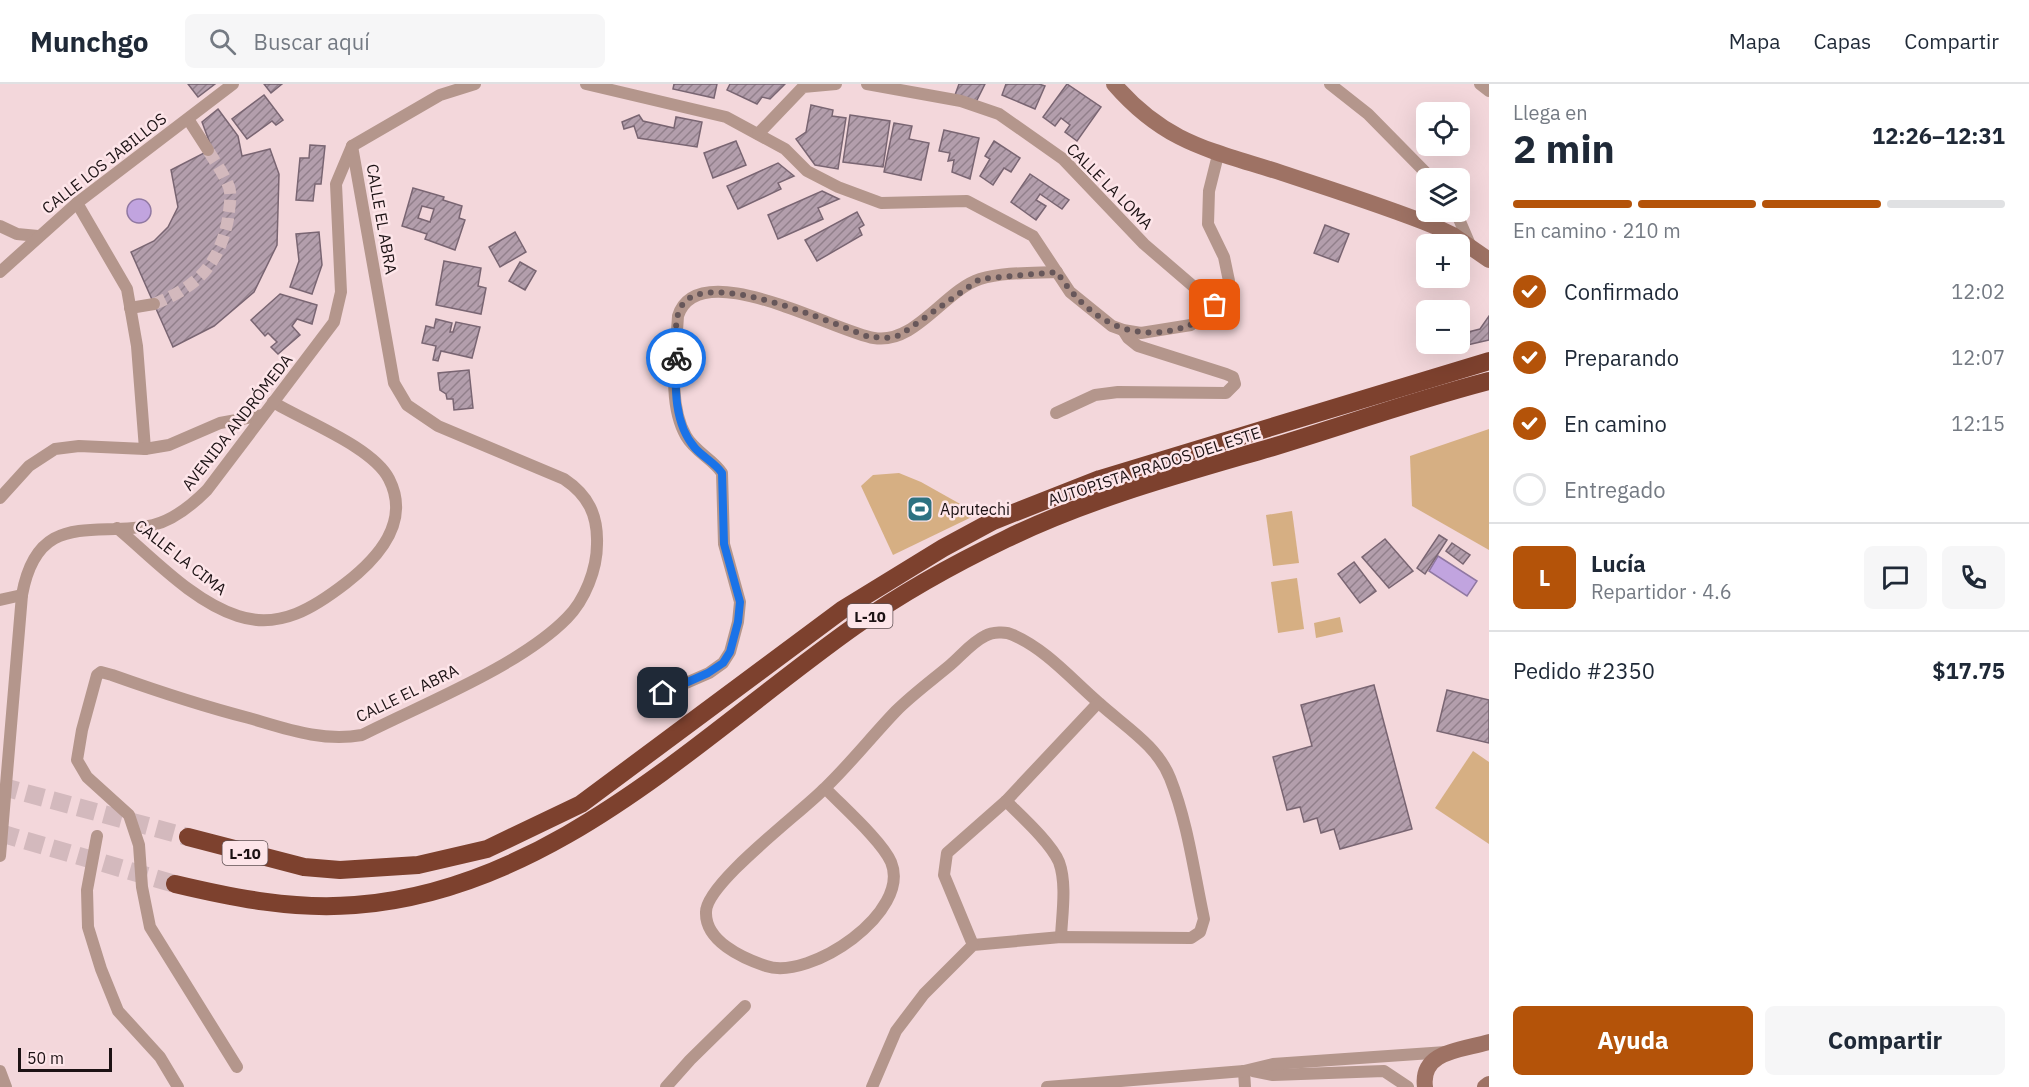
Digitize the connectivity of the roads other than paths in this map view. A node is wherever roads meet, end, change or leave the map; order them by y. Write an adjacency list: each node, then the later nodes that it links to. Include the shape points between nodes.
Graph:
1 (233, 84): 10 (street, CALLE LOS JABILLOS)
2 (475, 84): 12 (street, via 440,95)
3 (586, 84): 11 (street, via 726,117)
4 (836, 84): 11 (street, via 803,87)
5 (867, 84): 25 (street, CALLE LA LOMA, via 961,101 999,114 1063,159 1144,244)
6 (1114, 84): 14 (street, via 1164,129)
7 (1330, 84): 15 (street, via 1368,114)
8 (1480, 84): 9 (street)
9 (1489, 91)
10 (188, 119): 13 (street); 16 (street, CALLE LOS JABILLOS)
11 (758, 134): 23 (street, via 785,148 807,171 881,203 967,201 1033,236)
12 (352, 146): 30 (street, AVENIDA ANDRÓMEDA, via 340,169 336,191 339,307 328,333); 51 (street, CALLE EL ABRA, via 386,342 400,396 438,426 564,478 576,487 592,510 597,527 597,553 582,599 542,641 362,735 308,735 112,675 97,675 77,760 87,777 129,815 139,845 150,927)
13 (208, 150)
14 (1218, 155): 20 (street, via 1410,216); 25 (street, via 1209,191 1208,224 1224,257 1229,281)
15 (1421, 168)
16 (77, 203): 19 (street, CALLE LOS JABILLOS); 26 (street, via 127,289)
17 (1460, 222): 20 (street)
18 (0, 226): 19 (street, via 17,234)
19 (38, 236): 22 (street, CALLE LOS JABILLOS)
20 (1471, 247): 21 (street)
21 (1489, 260)
22 (0, 272)
23 (1057, 272): 27 (street, via 1070,292 1112,326); 38 (street, via 980,279 890,338 869,337 777,302 726,294 706,293 681,306 677,401 686,436 722,473 724,544 740,608 730,652 723,663)
24 (154, 304): 26 (street)
25 (1215, 305): 27 (street, via 1191,324 1141,333)
26 (130, 308): 33 (street)
27 (1123, 330): 31 (street, via 1138,346 1226,374 1236,384 1226,393 1118,392 1095,396)
28 (1489, 361): 43 (highway, AUTOPISTA PRADOS DEL ESTE / L-10, via 1100,478 993,521 842,610 581,804 487,849 418,865 340,870 304,867)
29 (1489, 381): 45 (highway, AUTOPISTA PRADOS DEL ESTE / L-10, via 1183,473 1008,537 856,625 596,817 536,853 485,875 424,894 324,906 234,898)
30 (273, 402): 32 (street, AVENIDA ANDRÓMEDA); 35 (street, CALLE LA CIMA, via 365,453 389,479 396,512 393,527 370,564 312,608 279,619 248,618 218,607 189,588)
31 (1056, 413)
32 (263, 415): 33 (street, via 220,423 170,445); 35 (street, AVENIDA ANDRÓMEDA, via 193,504 152,525)
33 (145, 449): 34 (street, via 55,449 29,466)
34 (0, 498)
35 (117, 528): 36 (street, AVENIDA ANDRÓMEDA, via 84,528 54,539 36,558)
36 (22, 595): 37 (street); 44 (street, AVENIDA ANDRÓMEDA)
37 (0, 600)
38 (663, 693)
39 (1098, 703): 40 (street, via 1061,666 1011,633 985,636 898,709); 41 (street); 46 (street, via 1143,740 1169,775 1204,919 1200,932 1191,938)
40 (825, 788): 40 (street, via 738,866 709,899 706,912 710,932 728,948 769,968 821,960 874,920 887,901 894,879 891,862 881,848)
41 (1006, 801): 46 (street, via 1033,827 1059,862 1063,898); 47 (street, via 946,853 944,875)
42 (97, 836): 57 (street, via 87,890 88,927 104,979 118,1011 160,1057)
43 (188, 837)
44 (0, 856)
45 (175, 884)
46 (1061, 937): 47 (street)
47 (973, 945): 59 (street, via 924,994 896,1031)
48 (745, 1006): 58 (street)
49 (1489, 1042): 50 (street)
50 (1447, 1052): 53 (street, via 1273,1064); 63 (street, via 1430,1064)
51 (237, 1067)
52 (0, 1071): 56 (street)
53 (1246, 1071): 54 (street); 61 (street); 62 (street, via 1383,1071)
54 (1129, 1084): 60 (street)
55 (1489, 1084): 64 (street)
56 (6, 1087)
57 (178, 1087)
58 (666, 1087)
59 (872, 1087)
60 (1047, 1087)
61 (1245, 1087)
62 (1408, 1087)
63 (1425, 1087)
64 (1485, 1087)

